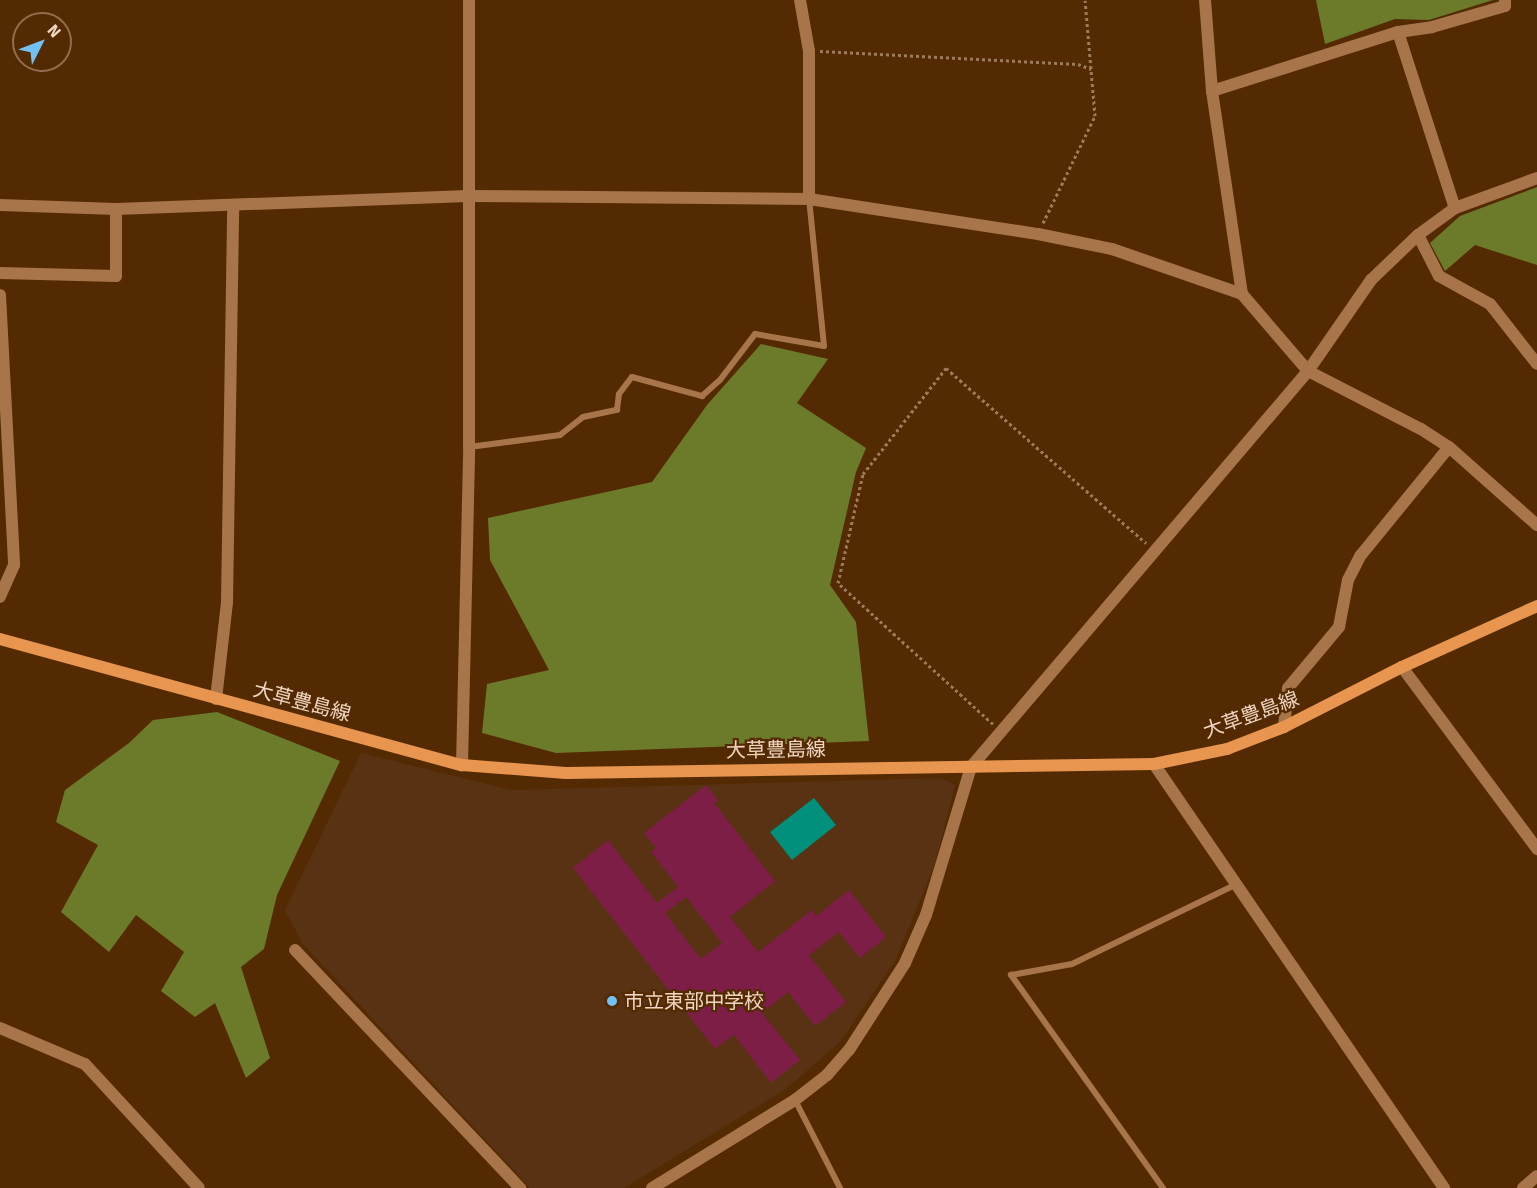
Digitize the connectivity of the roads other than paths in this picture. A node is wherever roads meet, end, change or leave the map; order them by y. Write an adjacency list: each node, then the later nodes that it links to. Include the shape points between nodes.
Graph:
1 (469, 0): 8 (street)
2 (800, 0): 9 (street, via 809,51)
3 (1205, 0): 6 (street)
4 (1505, 0): 5 (street, via 1505,6 1495,9)
5 (1398, 32): 6 (street); 12 (street)
6 (1212, 91): 16 (street)
7 (1537, 178): 12 (street)
8 (468, 196): 9 (street); 11 (street); 20 (street)
9 (809, 199): 16 (street, via 1112,249); 20 (lane, via 824,346 754,334 720,380 702,396 632,377 620,394 617,410 583,417 560,435)
10 (0, 205): 13 (street)
11 (233, 205): 13 (street); 27 (street, via 227,602)
12 (1455, 208): 14 (street)
13 (116, 209): 15 (street, via 116,276)
14 (1418, 235): 18 (street, via 1439,276 1490,304); 19 (street, via 1371,280)
15 (0, 273)
16 (1242, 294): 19 (street)
17 (0, 295): 23 (street, via 14,565)
18 (1537, 364)
19 (1308, 371): 21 (street); 31 (street)
20 (469, 447): 30 (street)
21 (1449, 447): 22 (street); 28 (street, via 1361,555 1348,580 1339,627 1288,688)
22 (1537, 525)
23 (0, 597)
24 (1537, 606): 26 (main road, 大草豊島線)
25 (0, 639): 27 (main road, 大草豊島線)
26 (1402, 667): 28 (main road, 大草豊島線); 32 (street)
27 (216, 699): 30 (main road, 大草豊島線)
28 (1284, 727): 29 (main road, 大草豊島線, via 1227,749)
29 (1154, 764): 31 (main road, 大草豊島線); 33 (street)
30 (462, 765): 31 (main road, 大草豊島線, via 566,773)
31 (971, 767): 36 (street, via 927,915 905,963 849,1050 827,1075)
32 (1537, 849)
33 (1234, 885): 42 (lane, via 1072,964 1011,975); 43 (street)
34 (295, 950): 39 (street)
35 (0, 1028): 38 (street, via 85,1064)
36 (795, 1100): 40 (street); 41 (lane)
37 (1537, 1176): 44 (street)
38 (200, 1188)
39 (520, 1188)
40 (652, 1188)
41 (840, 1188)
42 (1162, 1188)
43 (1444, 1188)
44 (1523, 1188)

